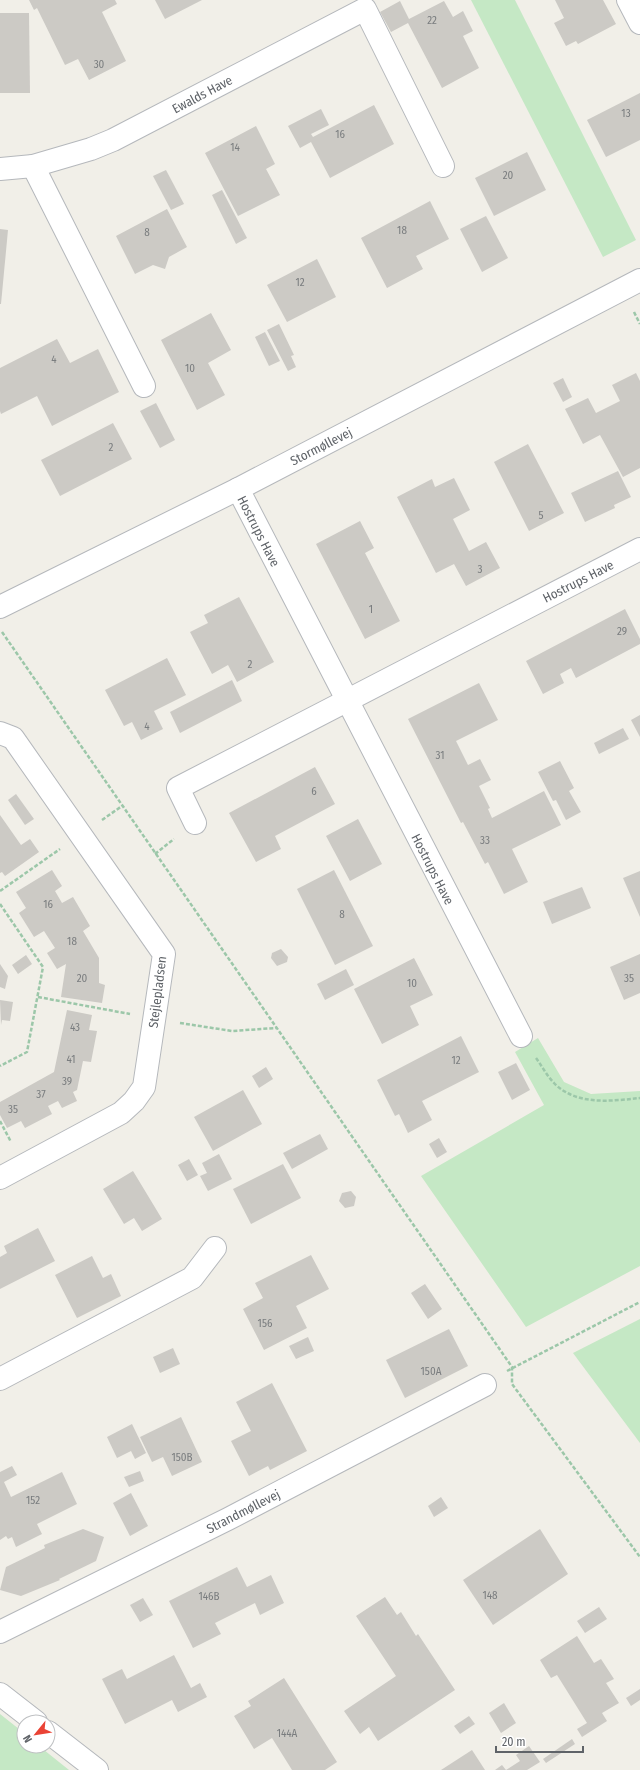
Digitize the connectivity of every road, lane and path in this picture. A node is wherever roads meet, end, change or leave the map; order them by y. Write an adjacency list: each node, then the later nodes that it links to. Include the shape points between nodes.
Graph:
1 (628, 0): 2 (street)
2 (640, 24)
3 (33, 166): 4 (street, Ewalds Have, via 91,149 124,136 365,9); 5 (street, Ewalds Have); 7 (street)
4 (443, 166)
5 (0, 169)
6 (640, 280): 8 (street, Stormøllevej)
7 (144, 386)
8 (238, 489): 10 (street, Stormøllevej); 12 (street, Hostrups Have)
9 (640, 549): 12 (street, Hostrups Have)
10 (0, 606)
11 (0, 628): 22 (path)
12 (346, 701): 14 (street, Hostrups Have, via 178,788); 16 (street, Hostrups Have)
13 (0, 733): 19 (street, Stejlepladsen, via 13,738 164,954 144,1087 134,1101 121,1113)
14 (195, 822)
15 (0, 904): 17 (path, via 43,967 27,1052)
16 (521, 1036): 18 (path, via 555,1083 569,1094 592,1100)
17 (0, 1066)
18 (640, 1098)
19 (0, 1178)
20 (215, 1248): 23 (street, via 192,1278)
21 (640, 1302): 22 (path)
22 (512, 1367): 24 (path); 25 (path, via 512,1384)
23 (0, 1379)
24 (484, 1385): 26 (street, Strandmøllevej, via 235,1515)
25 (640, 1557)
26 (0, 1632)
27 (0, 1694): 28 (street)
28 (26, 1714)
29 (56, 1738): 30 (street)
30 (97, 1770)

